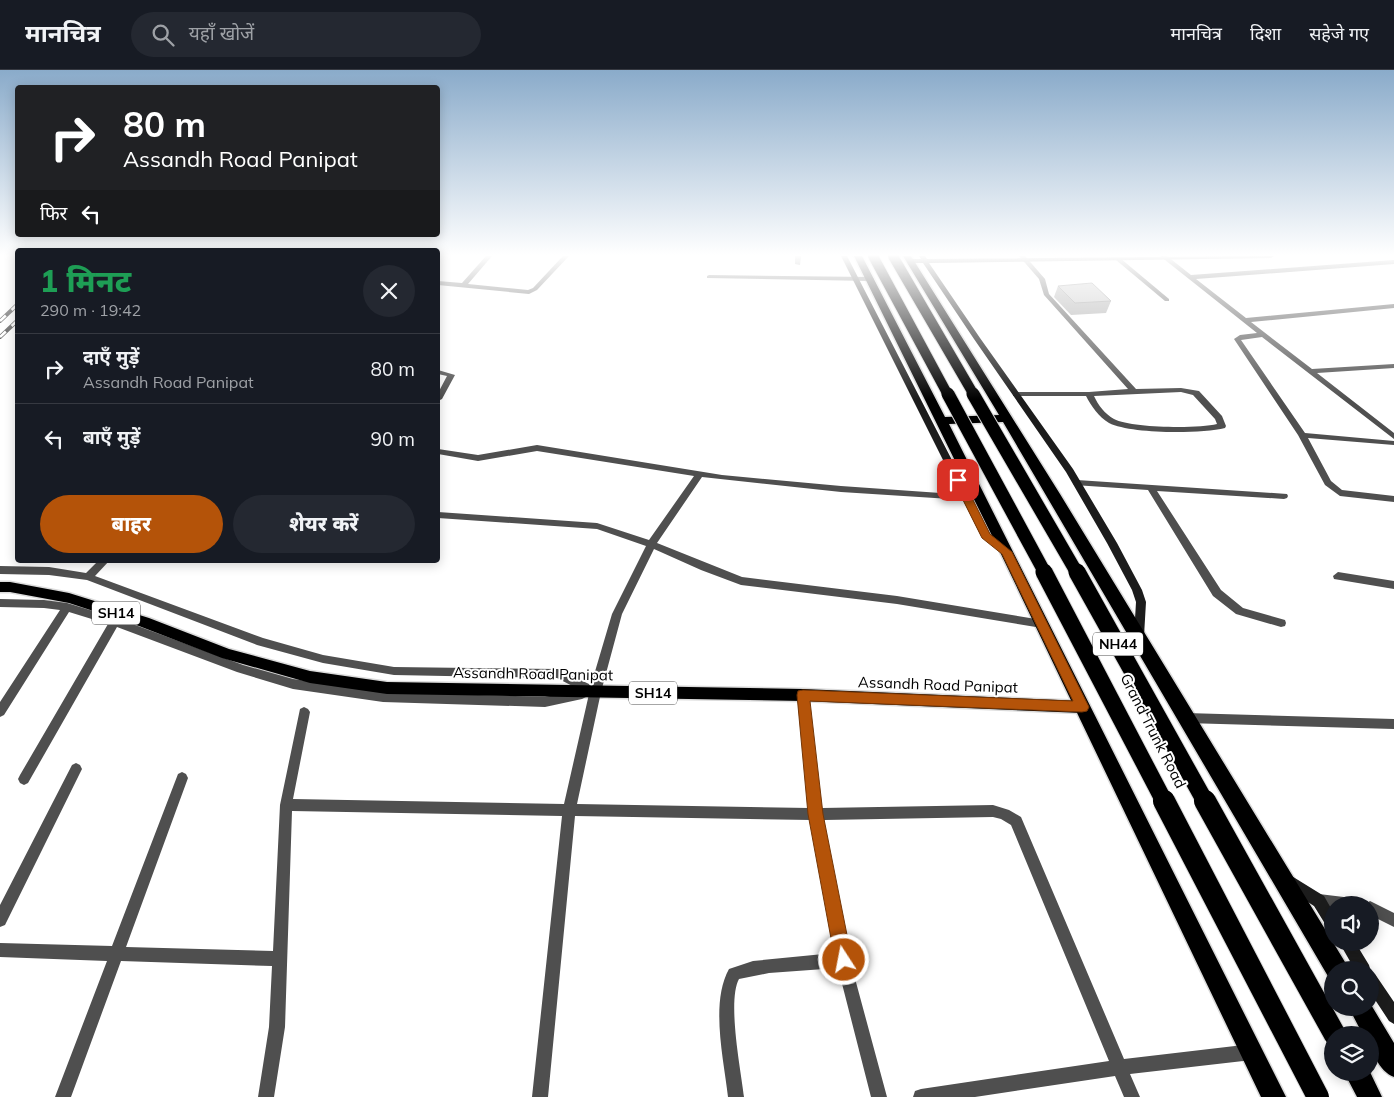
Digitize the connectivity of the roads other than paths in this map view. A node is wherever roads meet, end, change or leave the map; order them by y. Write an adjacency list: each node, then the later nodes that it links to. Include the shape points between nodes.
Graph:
1 (876, 304): 29 (street)
2 (878, 304): 20 (highway)
3 (899, 304): 87 (highway, Grand Trunk Road / NH44, bridge, via 1052,586)
4 (921, 304): 74 (highway, Grand Trunk Road / NH44, bridge, via 1086,588)
5 (942, 304): 19 (highway)
6 (950, 304): 16 (street)
7 (1055, 304): 15 (street)
8 (1225, 304): 10 (street)
9 (1394, 306): 10 (street)
10 (1246, 320): 11 (street)
11 (1263, 335): 14 (street); 21 (street, via 1238,339)
12 (1394, 366): 14 (street)
13 (440, 372): 18 (street, via 451,377)
14 (1311, 372): 22 (street)
15 (1134, 391): 17 (street); 17 (street, via 1181,390 1196,393 1212,409 1222,426 1193,428 1122,424 1106,417)
16 (1016, 394): 17 (street); 26 (street)
17 (1090, 394)
18 (440, 396)
19 (1007, 418): 20 (highway); 45 (highway)
20 (941, 421): 33 (highway)
21 (1302, 435): 23 (street); 30 (street, via 1334,489 1345,494)
22 (1394, 437)
23 (1394, 443)
24 (440, 452): 25 (street, via 478,458 529,448 544,449)
25 (700, 474): 29 (street, via 806,486); 32 (street)
26 (1077, 483): 27 (street); 45 (street, via 1137,590 1141,602)
27 (1152, 488): 28 (street); 43 (street, via 1217,593 1240,611)
28 (1284, 496)
29 (966, 497): 33 (street, via 986,536)
30 (1394, 499)
31 (440, 515): 32 (street, via 597,526)
32 (651, 545): 44 (street, via 723,575 754,583 897,600); 46 (street, via 617,614)
33 (1007, 552): 44 (highway)
34 (102, 563): 37 (street)
35 (0, 570): 37 (street, via 49,571)
36 (1338, 576): 38 (street)
37 (88, 577): 46 (street, via 261,642 323,659 394,671 558,674)
38 (1394, 585)
39 (0, 587): 46 (main road, Assandh Road Panipat / SH14, via 69,598 227,654 310,677 387,688)
40 (0, 603): 41 (street)
41 (67, 607): 42 (street); 49 (street)
42 (114, 622): 46 (street, via 241,669 292,684 383,698 545,702); 55 (street)
43 (1282, 623)
44 (1042, 624): 48 (highway)
45 (1138, 638): 51 (highway)
46 (595, 692): 47 (main road, Assandh Road Panipat / SH14); 57 (street)
47 (803, 695): 48 (main road, Assandh Road Panipat / SH14); 58 (street)
48 (1082, 707): 75 (highway)
49 (0, 712)
50 (304, 712): 56 (street)
51 (1186, 718): 52 (street); 59 (highway)
52 (1394, 724)
53 (76, 769): 64 (street)
54 (182, 778): 67 (street)
55 (24, 779)
56 (286, 805): 57 (street); 68 (street)
57 (569, 811): 58 (street); 81 (street)
58 (816, 814): 69 (street); 77 (street, via 993,811 1016,821)
59 (1281, 876): 60 (street); 70 (highway)
60 (1318, 901): 61 (street); 62 (street)
61 (1324, 902)
62 (1324, 910)
63 (1379, 912): 65 (street)
64 (0, 920)
65 (1394, 920)
66 (0, 950): 67 (street)
67 (116, 955): 68 (street); 79 (street)
68 (280, 960): 80 (street, via 277,1027)
69 (844, 960): 82 (street, via 751,968 730,979 726,997); 83 (street)
70 (1332, 961)
71 (1379, 993): 73 (street)
72 (1365, 1016): 76 (highway)
73 (1394, 1016)
74 (1331, 1026)
75 (1252, 1052): 77 (street); 86 (highway)
76 (1394, 1065)
77 (1120, 1067): 84 (street); 85 (street)
78 (1361, 1081): 88 (highway)
79 (63, 1097)
80 (266, 1097)
81 (540, 1097)
82 (736, 1097)
83 (879, 1097)
84 (921, 1097)
85 (1132, 1097)
86 (1274, 1097)
87 (1318, 1097)
88 (1370, 1097)

